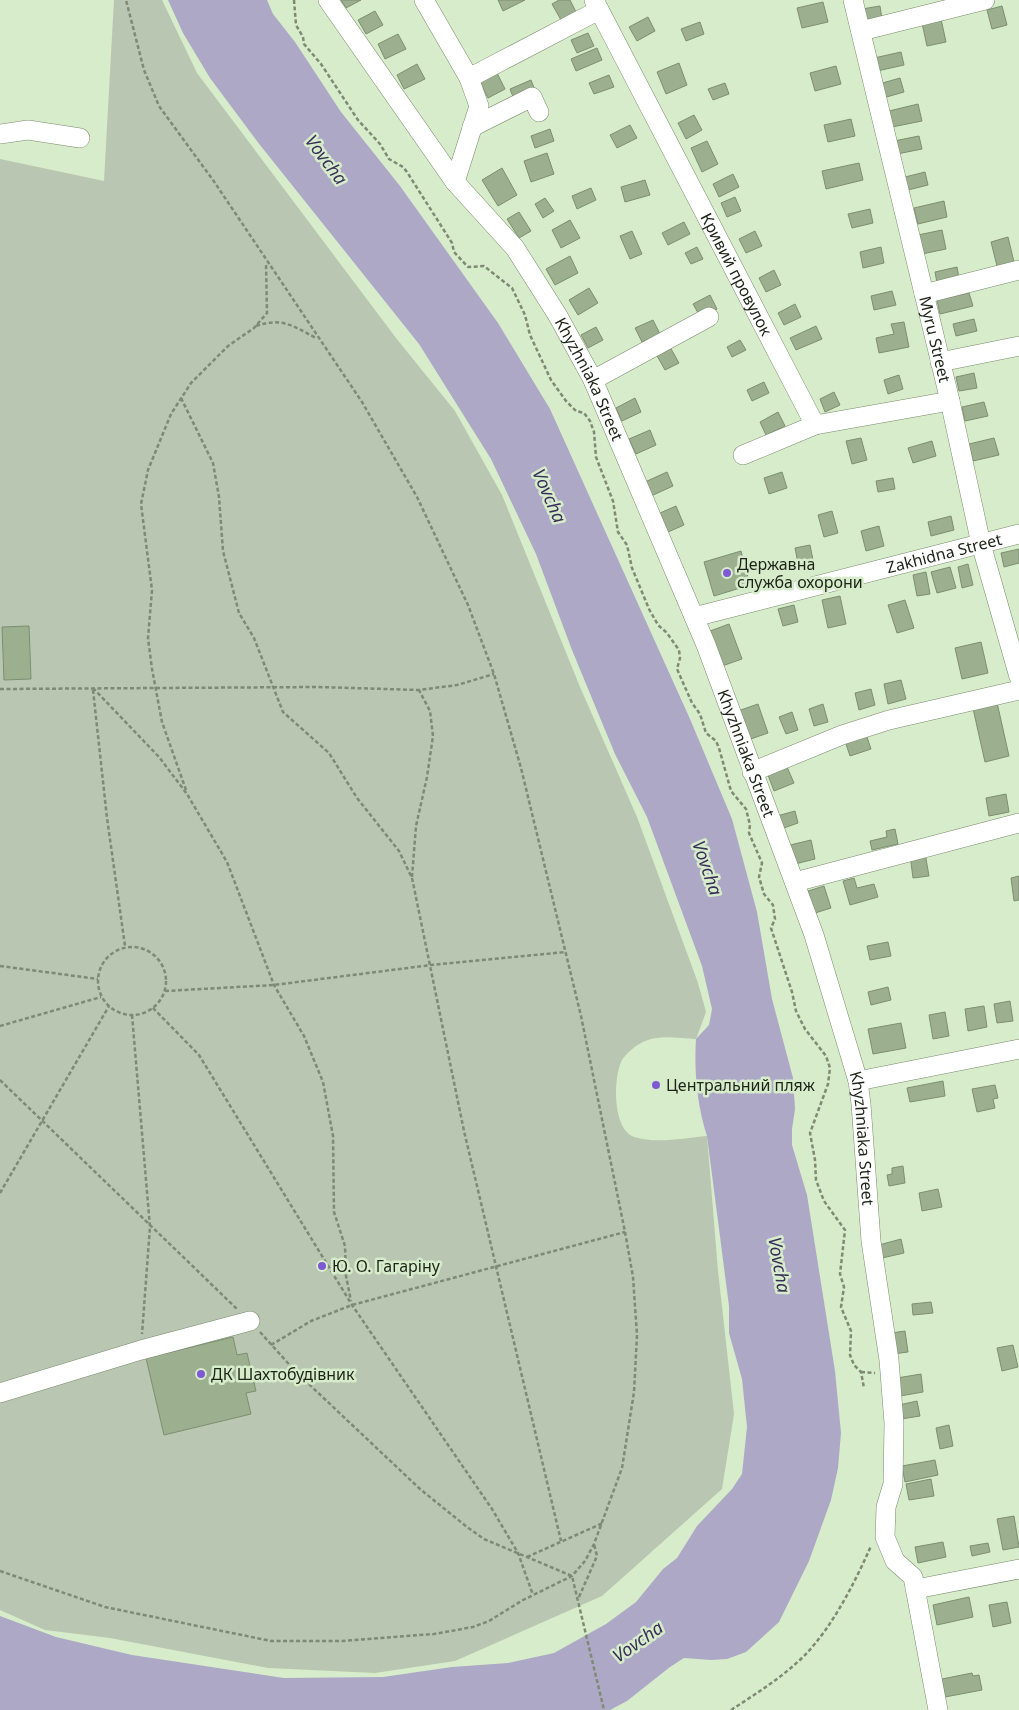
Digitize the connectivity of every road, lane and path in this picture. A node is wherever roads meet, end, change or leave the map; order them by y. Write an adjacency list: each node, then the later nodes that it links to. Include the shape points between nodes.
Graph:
1 (126, 0): 15 (path, via 144,70 159,106 213,180)
2 (294, 0): 68 (path, via 296,25 304,44 388,158 403,166 457,256 468,267 484,266 512,288 551,380 566,402 584,413 590,421 596,457 613,501 618,532 627,545 632,568 658,625 679,650 676,668 700,714 706,733 716,741 731,791 746,809 749,833 762,863 759,877 775,919 771,928 796,1011 826,1056 830,1068 828,1084 810,1133 816,1180 824,1201 845,1230 840,1274 844,1286 841,1307 851,1331 850,1355 861,1372)
3 (328, 0): 14 (street, Khyzhniaka Street)
4 (424, 0): 9 (street)
5 (853, 0): 8 (street, Myru Street)
6 (985, 0): 8 (street)
7 (597, 5): 9 (street); 26 (street, Кривий провулок)
8 (861, 31): 17 (street, Myru Street)
9 (469, 78): 11 (street, via 479,106)
10 (539, 112): 11 (street, via 532,97)
11 (472, 127): 14 (street)
12 (0, 134): 13 (street, via 28,130)
13 (80, 138)
14 (455, 182): 23 (street, Khyzhniaka Street, via 515,248)
15 (266, 262): 19 (path, via 266,313); 20 (path)
16 (1019, 270): 17 (street)
17 (924, 294): 22 (street, Myru Street)
18 (709, 317): 23 (street)
19 (255, 327): 20 (path, via 271,321 288,324); 24 (path, via 228,346 191,383)
20 (318, 338): 31 (path, via 362,402 417,497 468,605)
21 (1019, 346): 22 (street)
22 (940, 362): 25 (street, Myru Street)
23 (593, 380): 30 (street, Khyzhniaka Street)
24 (182, 398): 33 (path, via 213,463 223,551 231,585 240,613); 35 (path, via 171,414 148,470 141,504 152,590 148,638)
25 (950, 401): 26 (street); 29 (street, Myru Street)
26 (815, 426): 27 (street)
27 (743, 455)
28 (1019, 534): 29 (street, Zakhidna Street)
29 (981, 544): 30 (street, Zakhidna Street); 32 (street, Myru Street)
30 (694, 617): 39 (street, Khyzhniaka Street)
31 (494, 674): 37 (path, via 457,685); 45 (path, via 521,768)
32 (1019, 677)
33 (274, 687): 35 (path); 37 (path); 42 (path, via 284,712 329,753 357,798 399,851)
34 (93, 688): 35 (path); 36 (path); 40 (path, via 159,757); 44 (path)
35 (156, 688): 40 (path, via 162,722)
36 (0, 689)
37 (419, 690): 42 (path, via 430,711 433,736 416,826)
38 (1019, 690): 39 (street, via 889,720)
39 (752, 772): 43 (street, Khyzhniaka Street)
40 (187, 794): 49 (path, via 227,862)
41 (1019, 823): 43 (street)
42 (412, 878): 46 (path)
43 (795, 882): 58 (street, Khyzhniaka Street)
44 (125, 946): 48 (path, via 108,956); 50 (path, via 137,946 158,957 165,973)
45 (566, 952): 46 (path); 62 (path)
46 (431, 965): 49 (path); 63 (path, via 464,1131)
47 (0, 966): 48 (path)
48 (98, 979): 51 (path)
49 (274, 985): 50 (path); 64 (path, via 304,1036 323,1082 333,1136 334,1212 345,1246 346,1276)
50 (165, 991): 53 (path)
51 (102, 997): 52 (path); 55 (path)
52 (109, 1006): 54 (path); 59 (path)
53 (153, 1008): 54 (path); 64 (path, via 199,1055)
54 (132, 1015): 61 (path)
55 (0, 1026)
56 (1019, 1049): 58 (street)
57 (0, 1080): 59 (path)
58 (858, 1081): 79 (street, Khyzhniaka Street, via 871,1241 889,1360 894,1422 893,1484 886,1507 885,1537 895,1561 913,1578)
59 (42, 1120): 60 (path); 61 (path)
60 (0, 1193)
61 (150, 1227): 65 (path); 67 (path)
62 (625, 1232): 63 (path); 70 (path, via 634,1277 638,1335 634,1392 622,1468)
63 (496, 1267): 64 (path); 71 (path)
64 (352, 1305): 66 (path, via 311,1321); 74 (path, via 488,1502)
65 (250, 1321): 66 (path); 67 (street)
66 (271, 1345): 74 (path, via 420,1489 484,1539)
67 (141, 1350): 69 (street)
68 (864, 1388)
69 (0, 1393)
70 (603, 1523): 71 (path); 72 (path)
71 (561, 1540): 75 (path)
72 (594, 1544): 78 (path); 81 (path, via 597,1556)
73 (871, 1545): 83 (path, via 830,1621 806,1654 781,1676)
74 (518, 1553): 75 (path); 80 (path)
75 (527, 1556): 78 (path)
76 (1019, 1569): 79 (street)
77 (0, 1570): 80 (path, via 105,1606 271,1641 342,1641 458,1630 489,1621)
78 (572, 1576): 80 (path); 81 (path)
79 (916, 1589): 84 (street)
80 (533, 1595)
81 (578, 1597): 82 (path)
82 (604, 1710)
83 (731, 1710)
84 (938, 1710)

